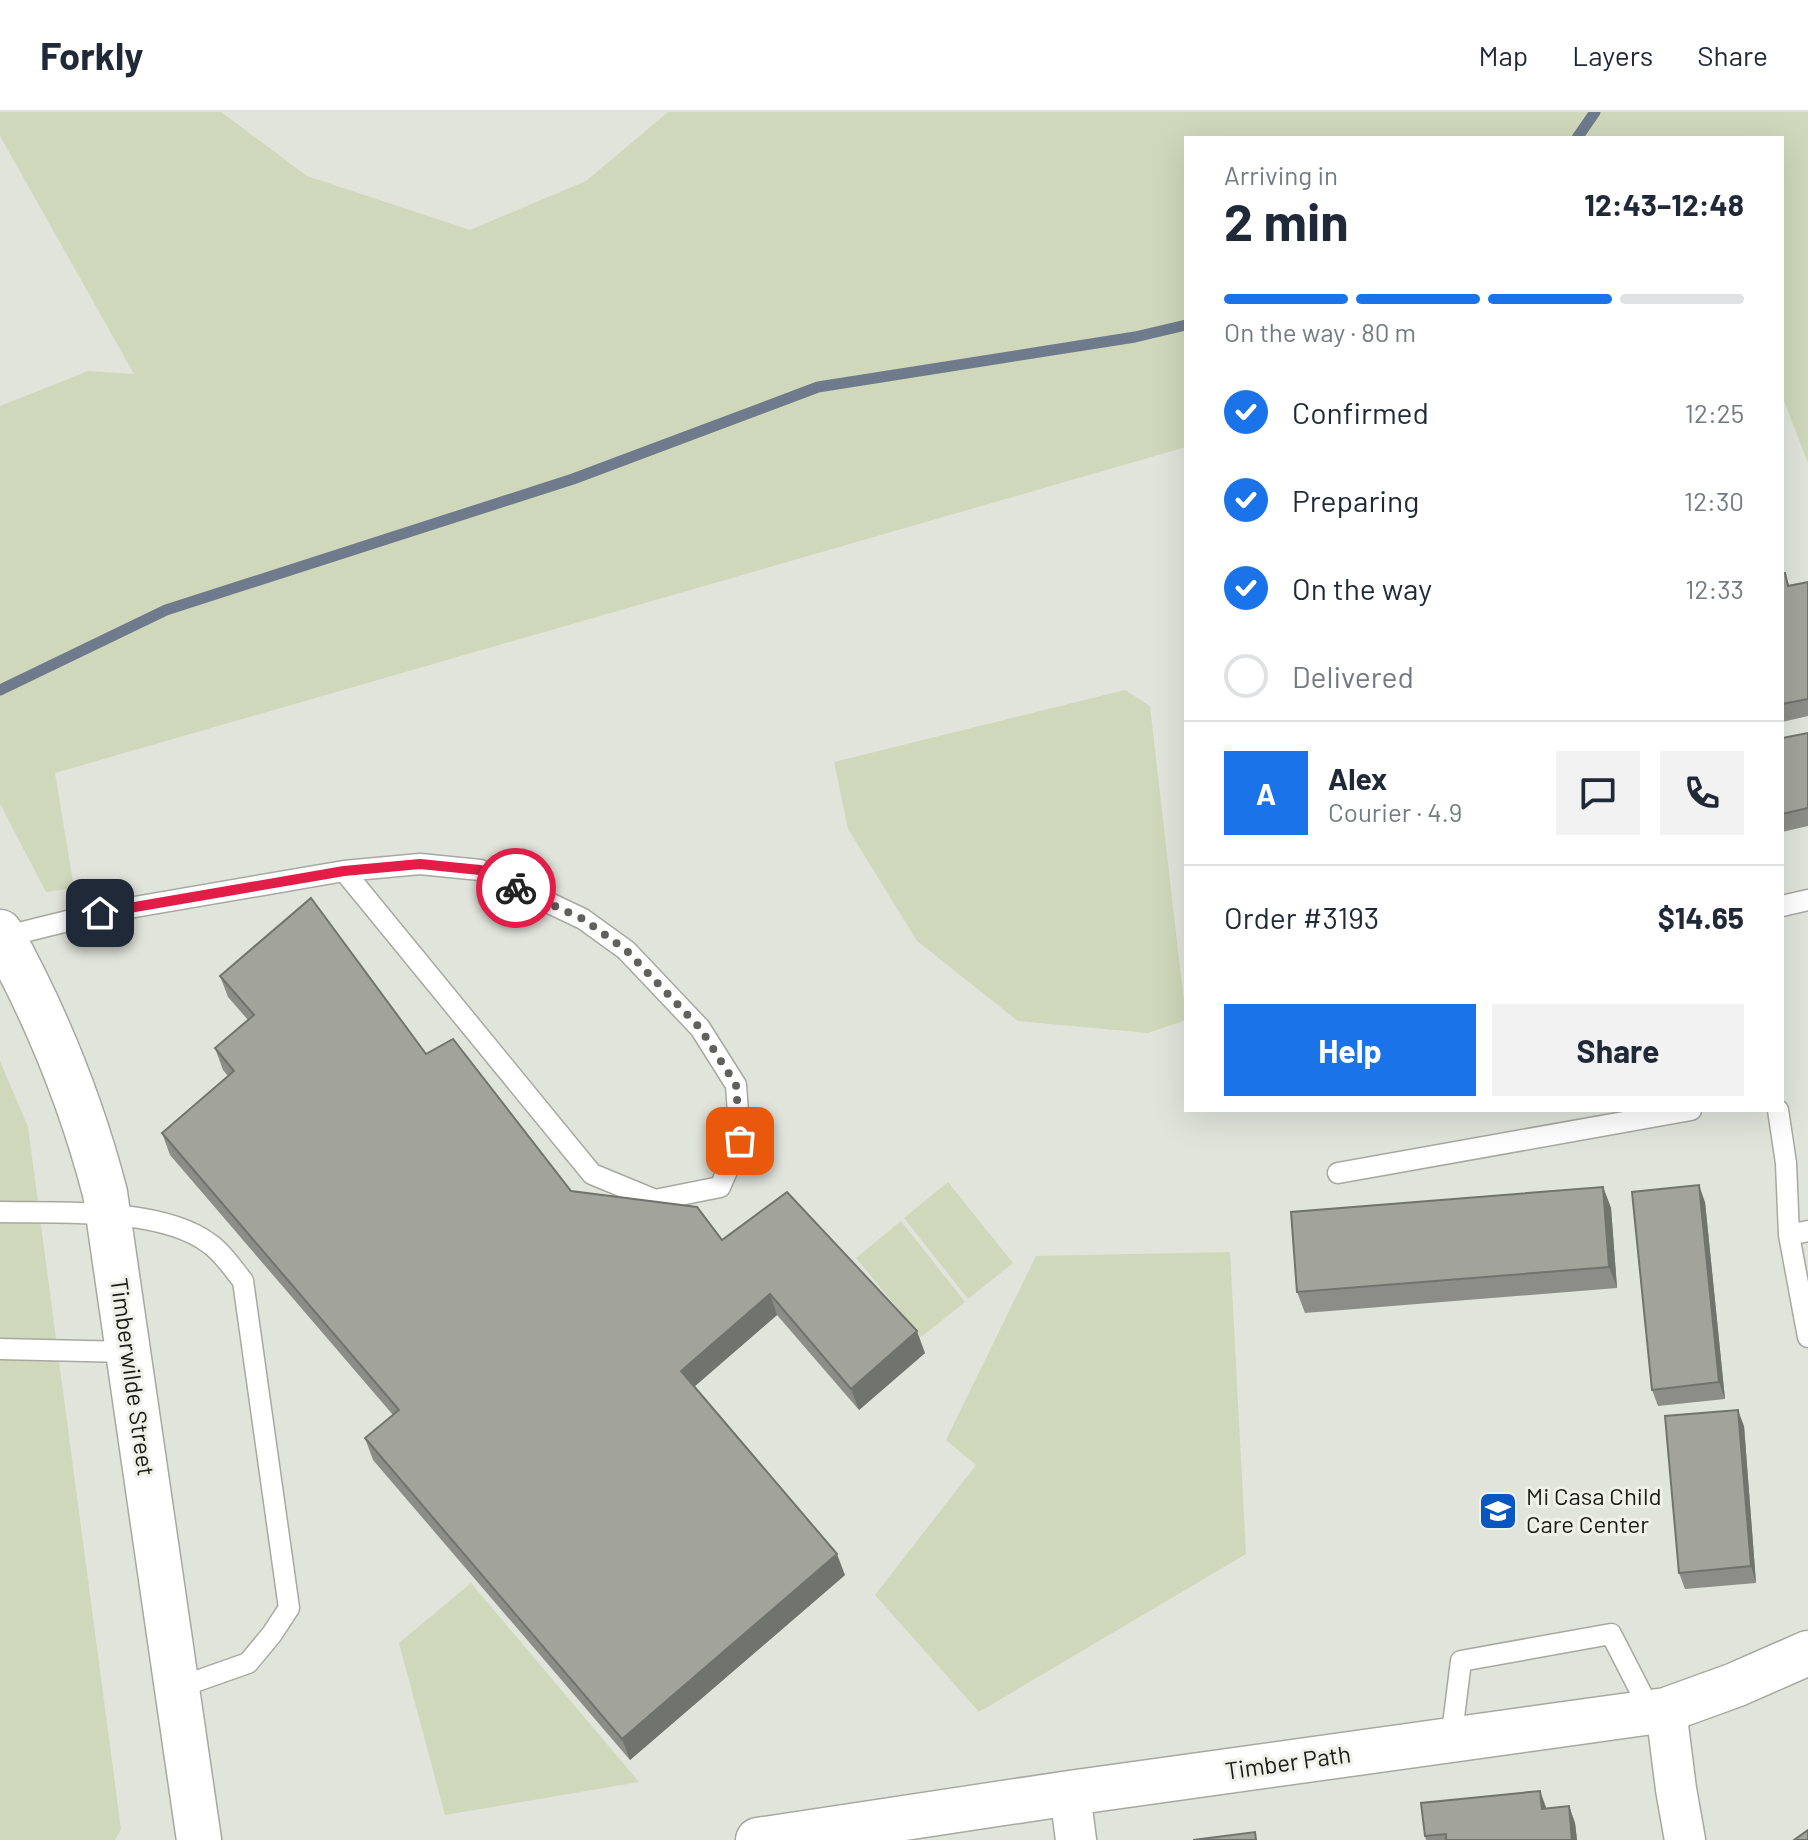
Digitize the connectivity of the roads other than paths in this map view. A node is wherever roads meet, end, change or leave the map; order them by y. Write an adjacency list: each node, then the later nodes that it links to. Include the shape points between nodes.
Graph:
1 (344, 871): 1 (lane, via 420,864 480,870 583,919 626,950 700,1028 736,1085 740,1141 720,1187 655,1200 592,1174); 4 (lane)
2 (1808, 900): 3 (lane)
3 (1784, 906)
4 (1, 935): 9 (street, Timberwilde Street, via 69,1076)
5 (1680, 1112): 7 (lane)
6 (1778, 1112): 10 (lane)
7 (1338, 1173)
8 (0, 1212): 9 (lane)
9 (108, 1213): 13 (street, Timberwilde Street); 15 (lane, via 171,1225 210,1244 243,1281 289,1608 248,1663)
10 (1799, 1233): 11 (lane)
11 (1808, 1337)
12 (0, 1349): 13 (lane)
13 (128, 1352): 15 (street, Timberwilde Street)
14 (1808, 1653): 16 (street, Timber Path)
15 (177, 1688): 19 (street, Timberwilde Street)
16 (1658, 1711): 17 (street, Timber Path); 17 (lane, via 1611,1634 1461,1661); 22 (street)
17 (1451, 1741): 18 (street, Timber Path)
18 (1070, 1793): 20 (street, Timber Path); 21 (street)
19 (199, 1840)
20 (758, 1840)
21 (1076, 1840)
22 (1685, 1840)

